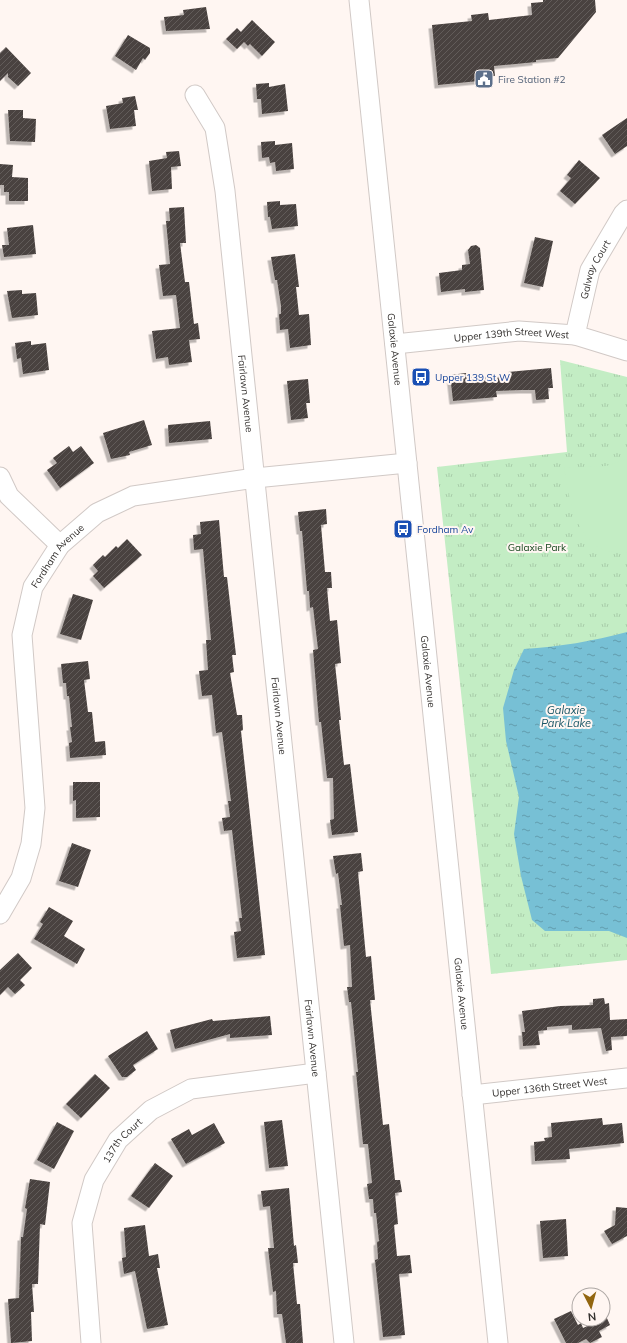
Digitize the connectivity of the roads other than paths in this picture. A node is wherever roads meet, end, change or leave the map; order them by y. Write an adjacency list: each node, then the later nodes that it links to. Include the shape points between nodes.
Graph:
1 (359, 0): 5 (street, Galaxie Avenue)
2 (195, 95): 9 (street, Fairlawn Avenue, via 215,128 225,191)
3 (627, 210): 4 (street, Galway Court, via 590,270)
4 (574, 335): 5 (street, Upper 139th Street West, via 519,331); 6 (street, Upper 139th Street West)
5 (395, 344): 7 (street, Galaxie Avenue)
6 (627, 351)
7 (407, 463): 9 (street, Fordham Avenue); 14 (street, Galaxie Avenue)
8 (0, 477): 10 (street, via 9,496)
9 (255, 478): 10 (street, Fordham Avenue, via 133,496 97,513); 12 (street, Fairlawn Avenue)
10 (60, 545): 11 (street, Fordham Avenue, via 33,587 22,635 35,808 31,844 21,878)
11 (0, 914)
12 (316, 1073): 15 (street, 137th Court, via 191,1089 151,1110 118,1140 94,1180 82,1223); 16 (street, Fairlawn Avenue)
13 (627, 1078): 14 (street, Upper 136th Street West)
14 (472, 1095): 17 (street, Galaxie Avenue)
15 (91, 1343)
16 (344, 1343)
17 (498, 1343)

